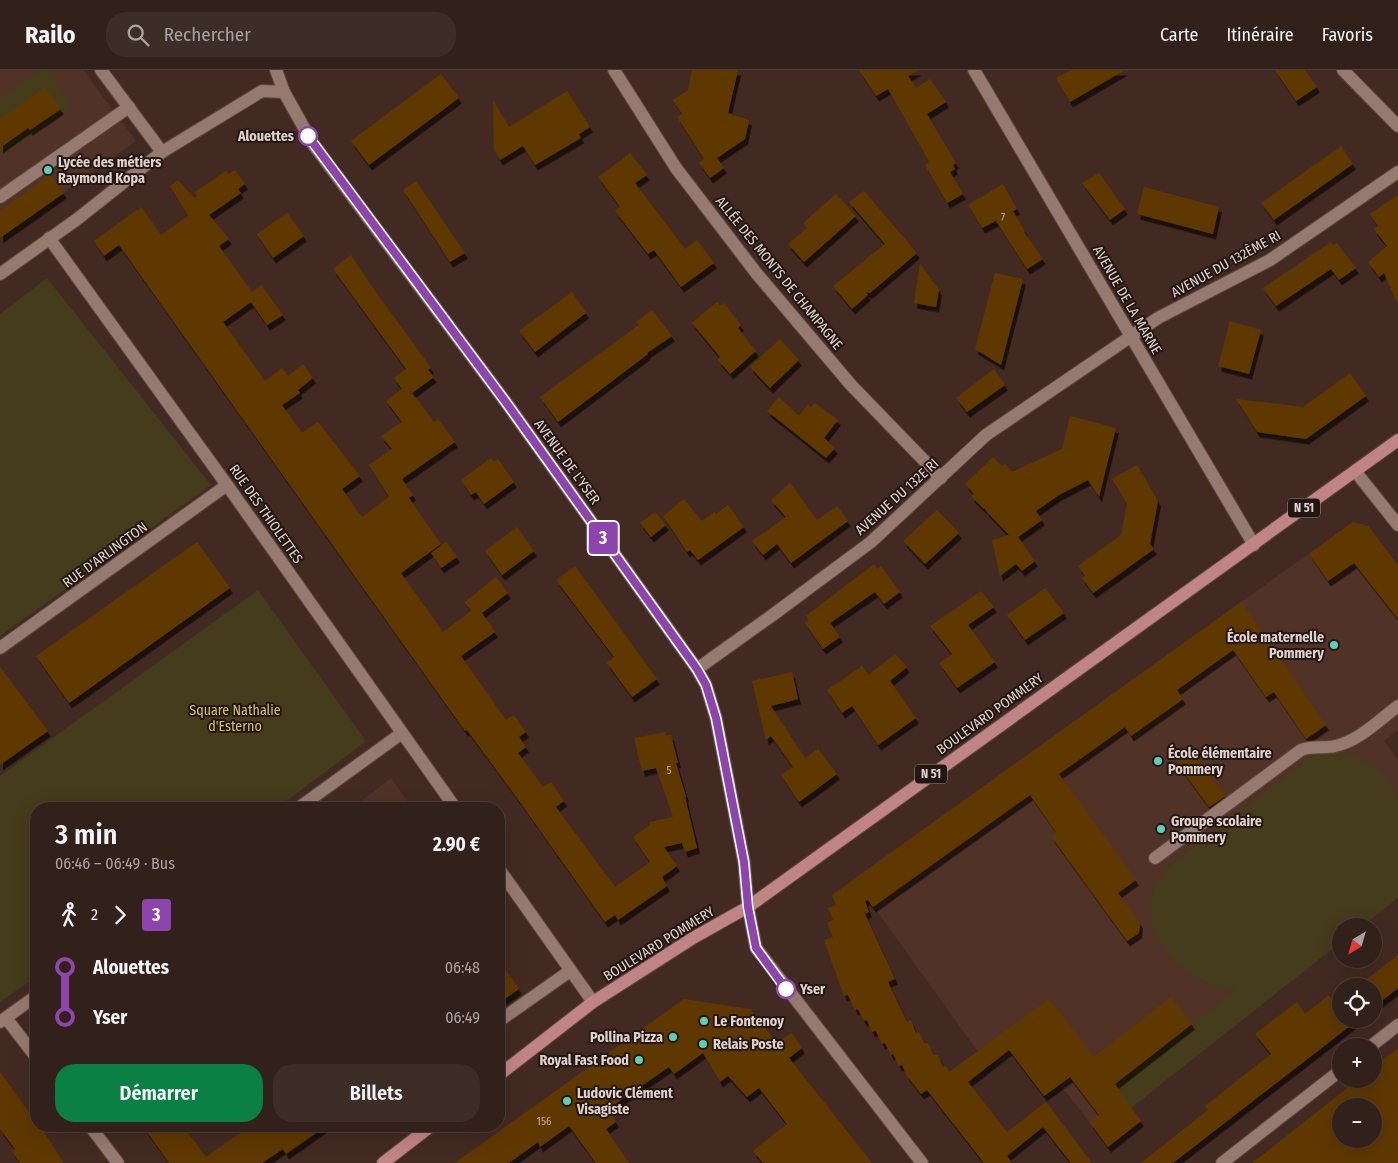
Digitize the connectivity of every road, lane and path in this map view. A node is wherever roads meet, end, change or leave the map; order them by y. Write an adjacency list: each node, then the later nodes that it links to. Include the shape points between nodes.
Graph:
1 (101, 70): 7 (street)
2 (276, 70): 6 (street, AVENUE DE L'YSER)
3 (614, 70): 18 (street, ALLÉE DES MONTS DE CHAMPAGNE, via 676,168 757,274 851,385)
4 (974, 70): 14 (street, AVENUE DE LA MARNE)
5 (1343, 70): 8 (street)
6 (284, 92): 9 (street, via 262,91); 23 (street, AVENUE DE L'YSER, via 313,144 505,401)
7 (129, 107): 9 (street); 11 (street)
8 (1398, 126)
9 (162, 152): 12 (street)
10 (1398, 172): 14 (street, AVENUE DU 132ÈME RI, via 1270,260 1158,318)
11 (0, 197)
12 (49, 238): 13 (street); 19 (street, RUE DES THIOLETTES)
13 (0, 274)
14 (1131, 336): 15 (street, AVENUE DU 132ÈME RI); 21 (street, AVENUE DE LA MARNE)
15 (1116, 346): 18 (street, AVENUE DU 132E RI, via 986,435)
16 (1398, 440): 17 (main road, BOULEVARD POMMERY / N 51)
17 (1355, 472): 20 (street); 21 (main road, BOULEVARD POMMERY / N 51)
18 (941, 478): 23 (street, AVENUE DU 132E RI, via 871,542)
19 (227, 485): 22 (street, RUE D'ARLINGTON); 25 (street, RUE DES THIOLETTES)
20 (1398, 525)
21 (1254, 545): 30 (main road, BOULEVARD POMMERY / N 51)
22 (0, 648)
23 (697, 669): 30 (street, AVENUE DE L'YSER, via 706,685 716,718 744,862)
24 (1398, 706): 28 (street, via 1354,739 1335,747 1310,746 1301,750)
25 (402, 733): 26 (street); 27 (street, RUE DES THIOLETTES)
26 (307, 802)
27 (451, 802)
28 (1155, 858)
29 (505, 878): 31 (street)
30 (748, 907): 33 (main road, BOULEVARD POMMERY / N 51); 43 (street, AVENUE DE L'YSER, via 756,948 765,962)
31 (570, 971): 33 (street); 34 (street)
32 (30, 1000): 35 (street)
33 (593, 1002): 39 (main road, BOULEVARD POMMERY / N 51)
34 (505, 1017)
35 (3, 1020): 38 (street)
36 (1398, 1026): 37 (street)
37 (1382, 1038)
38 (30, 1050)
39 (505, 1069)
40 (1332, 1077): 46 (street)
41 (95, 1132): 45 (street)
42 (424, 1132): 44 (main road)
43 (916, 1161)
44 (387, 1162)
45 (118, 1163)
46 (1222, 1163)

